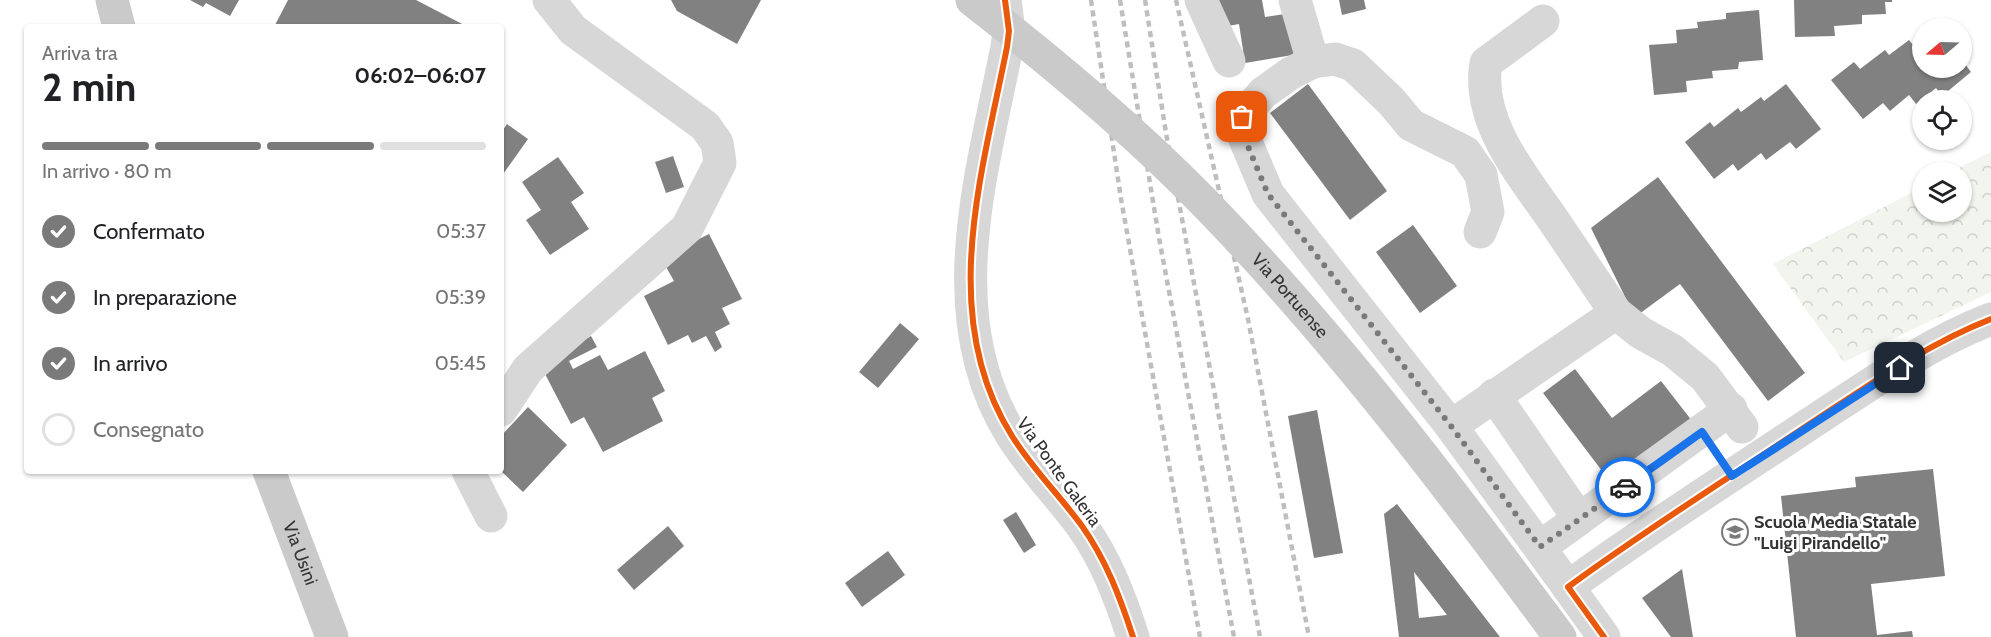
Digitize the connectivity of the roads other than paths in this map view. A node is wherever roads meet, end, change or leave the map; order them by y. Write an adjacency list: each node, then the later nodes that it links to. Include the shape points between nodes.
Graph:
1 (112, 0): 8 (main road)
2 (549, 0): 15 (street, via 573,30 705,126 717,143 720,163 687,228 528,369)
3 (972, 0): 27 (main road, Via Portuense, bridge, via 1063,72 1249,249 1398,424)
4 (1005, 0): 26 (street, Via Ponte Galeria, via 1007,47 979,188 969,265 975,340 984,377 1013,439 1105,562)
5 (1201, 0): 9 (street)
6 (1295, 0): 10 (street)
7 (1543, 21): 12 (street, via 1486,63 1488,103 1505,148)
8 (118, 24)
9 (1229, 61)
10 (1313, 62): 11 (street, via 1335,59 1353,65 1411,125 1465,152 1481,174 1488,212); 16 (street, via 1263,93 1242,117 1244,137 1268,194)
11 (1480, 232)
12 (1616, 313): 14 (street); 17 (street, via 1705,377 1737,418)
13 (1991, 319): 20 (street, via 1918,357)
14 (1494, 395): 16 (street); 22 (street)
15 (504, 405)
16 (1451, 426): 23 (street)
17 (1702, 432): 20 (street); 22 (street)
18 (270, 474): 25 (main road, Via Usini)
19 (470, 474): 21 (street)
20 (1732, 476): 24 (street)
21 (491, 516)
22 (1579, 519): 23 (street)
23 (1540, 547): 24 (street)
24 (1568, 587): 28 (street)
25 (332, 637)
26 (1133, 637)
27 (1560, 637)
28 (1604, 637)

